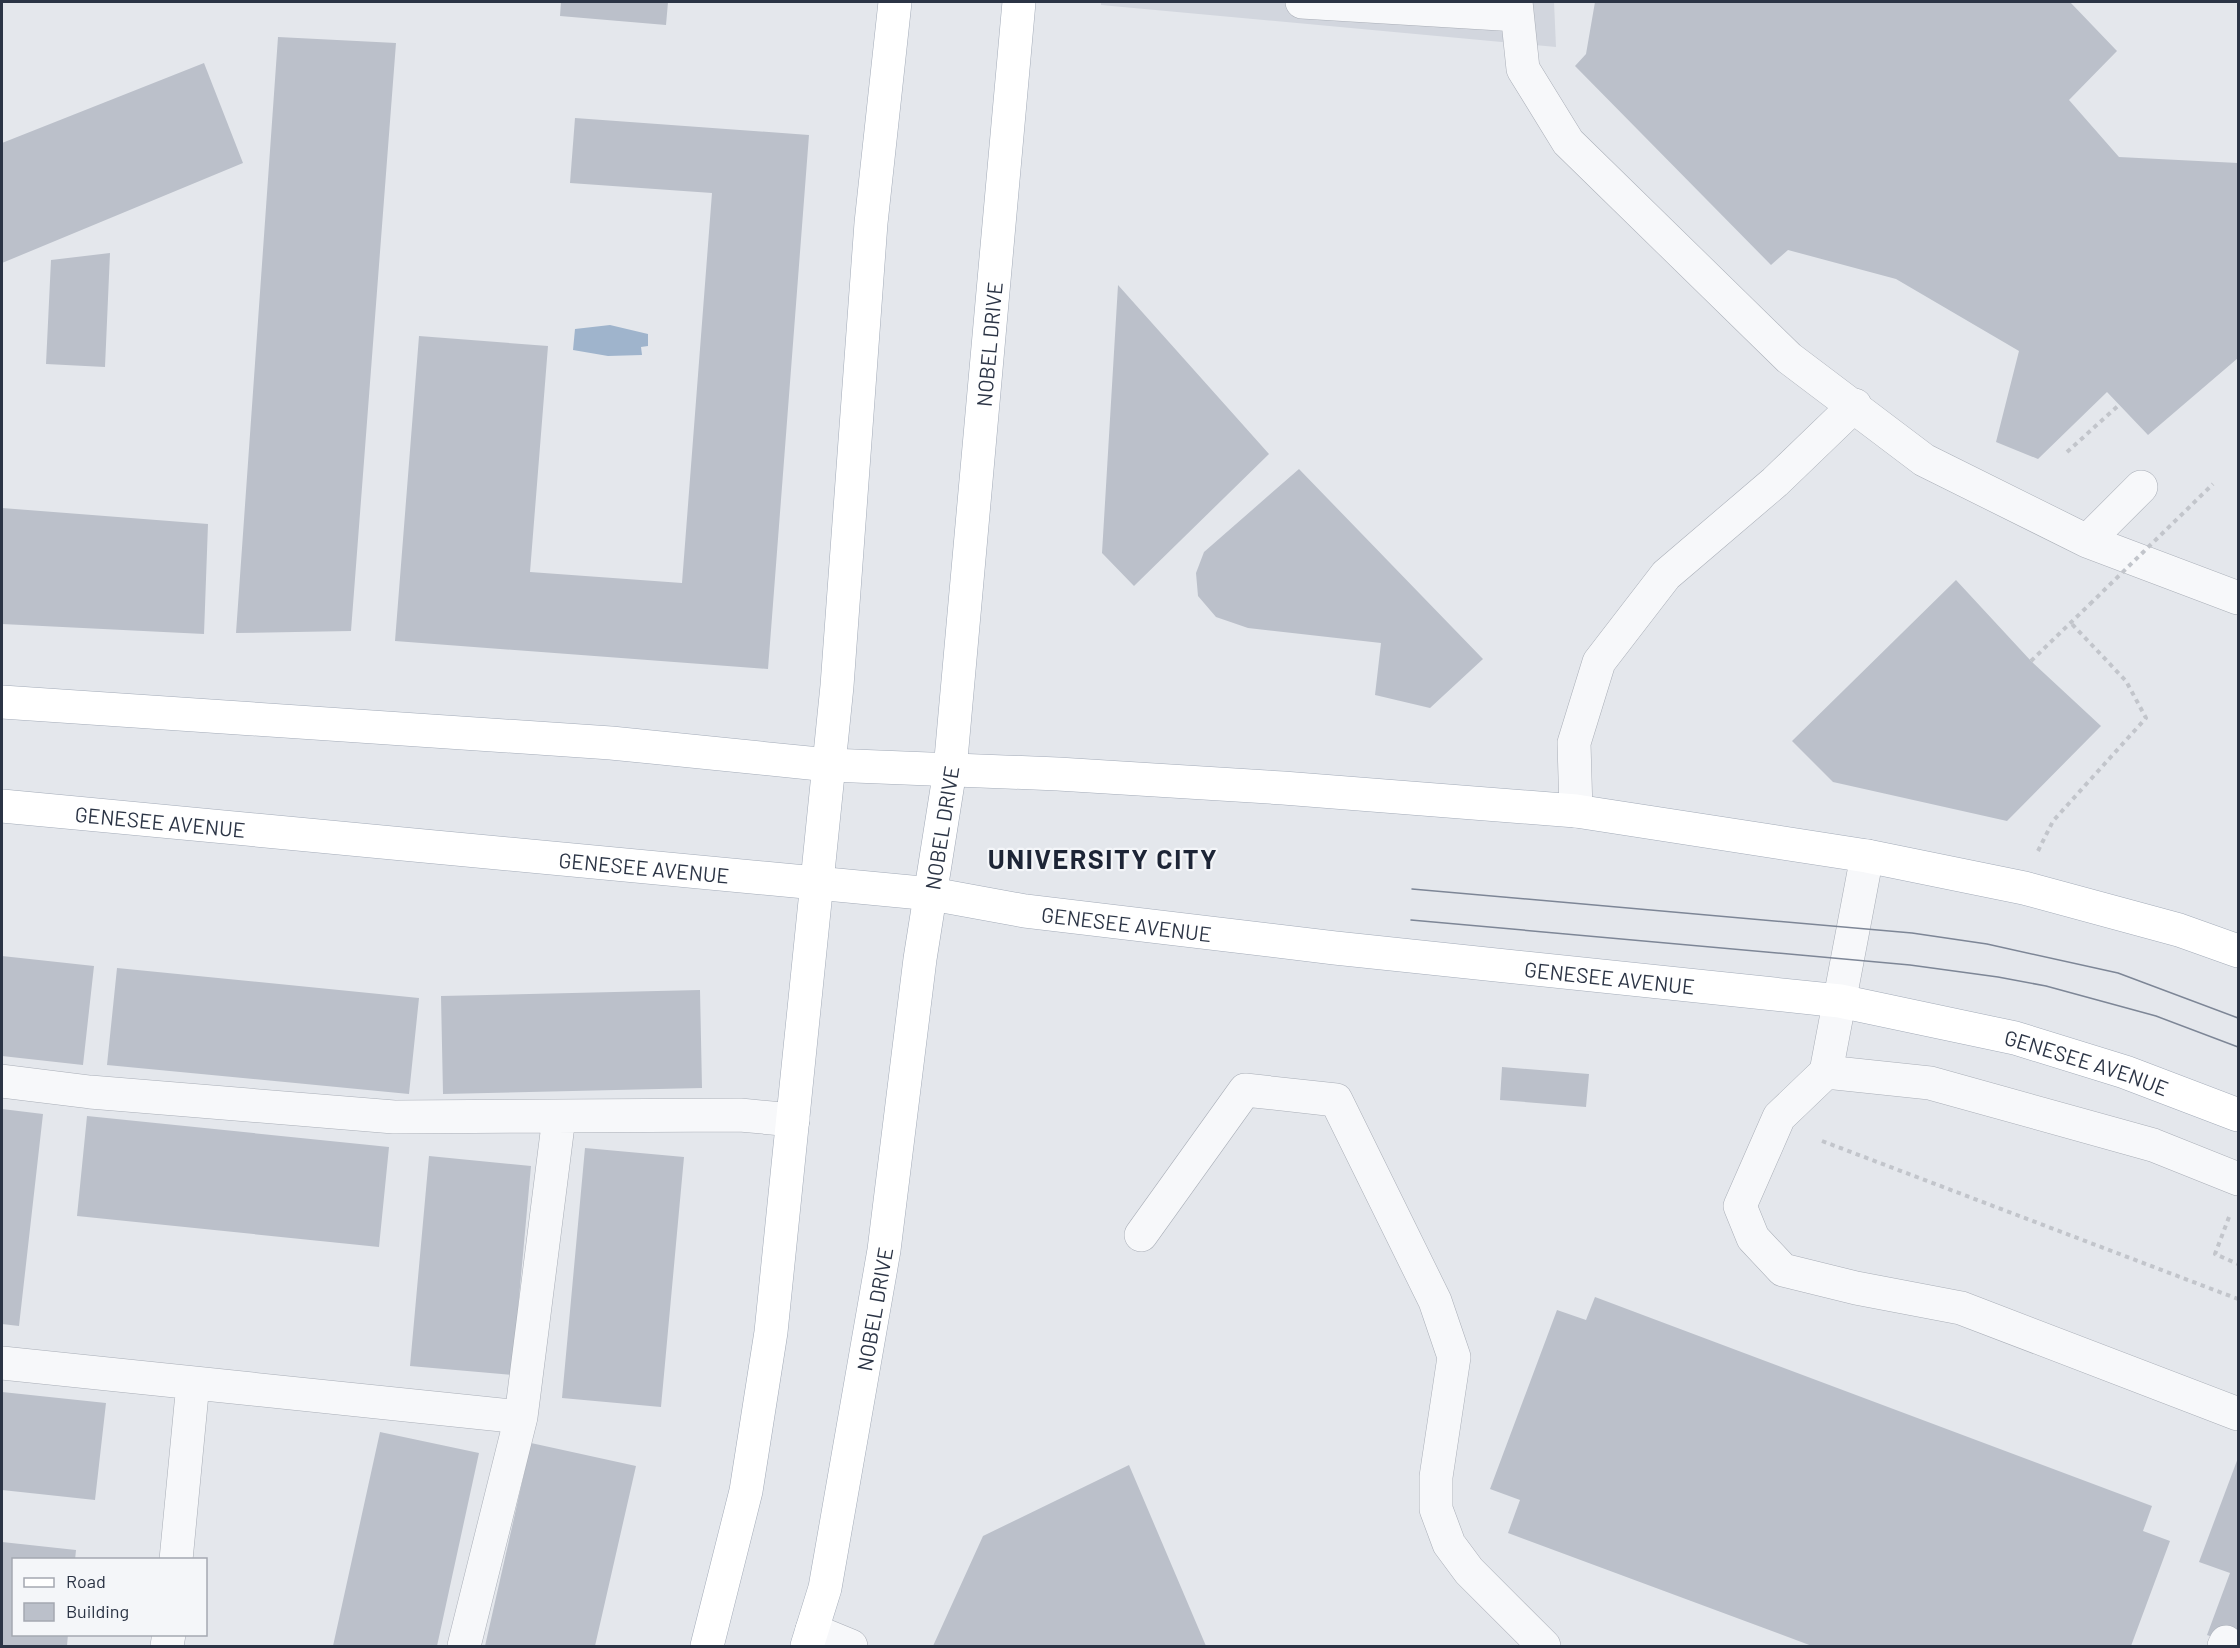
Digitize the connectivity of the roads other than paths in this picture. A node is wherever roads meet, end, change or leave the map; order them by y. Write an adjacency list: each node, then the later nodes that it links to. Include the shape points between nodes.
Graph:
1 (895, 2): 10 (main road, via 871,223)
2 (1018, 2): 11 (main road, NOBEL DRIVE)
3 (1302, 2): 4 (lane)
4 (1516, 8): 5 (lane, via 1523,69 1568,142 1789,357)
5 (1855, 405): 7 (lane, via 1924,460); 13 (lane, via 1775,482 1666,575 1599,662 1574,743)
6 (2141, 487): 7 (lane)
7 (2087, 541): 8 (lane)
8 (2238, 598)
9 (2, 702): 10 (main road, via 612,743)
10 (829, 765): 11 (main road); 15 (main road)
11 (950, 770): 13 (main road, via 1283,788); 16 (main road, NOBEL DRIVE)
12 (2, 806): 15 (main road, GENESEE AVENUE)
13 (1576, 811): 14 (main road)
14 (1867, 856): 17 (main road, via 2024,888 2179,930); 18 (lane)
15 (817, 883): 16 (main road, GENESEE AVENUE); 23 (main road)
16 (932, 894): 18 (main road, GENESEE AVENUE, via 1024,911 1335,948); 31 (main road, NOBEL DRIVE, via 920,959 884,1250 825,1588)
17 (2238, 951)
18 (1840, 1001): 19 (lane); 21 (main road, GENESEE AVENUE, via 2015,1038 2125,1072)
19 (1826, 1072): 24 (lane, via 1930,1083 2154,1145); 28 (lane, via 1779,1117 1740,1206 1753,1238 1783,1270 1961,1308)
20 (2, 1081): 22 (lane, via 394,1117)
21 (2238, 1115)
22 (559, 1117): 23 (lane, via 740,1115); 29 (lane)
23 (793, 1120): 33 (main road, via 771,1332 746,1491)
24 (2238, 1179)
25 (1141, 1235): 35 (lane, via 1245,1090 1336,1100 1435,1301 1454,1357 1436,1477 1436,1509 1449,1544 1469,1571)
26 (2, 1363): 27 (lane)
27 (193, 1383): 29 (lane); 30 (lane)
28 (2238, 1414)
29 (521, 1417): 32 (lane)
30 (176, 1558)
31 (810, 1638): 34 (lane)
32 (464, 1647)
33 (707, 1647)
34 (851, 1647)
35 (1544, 1647)

